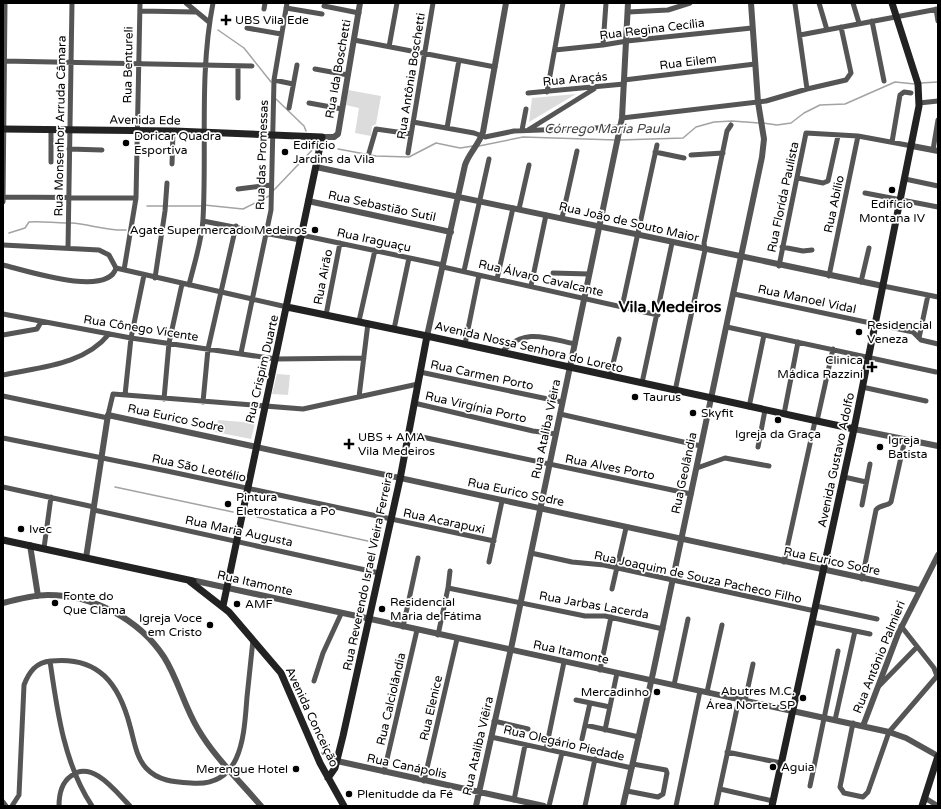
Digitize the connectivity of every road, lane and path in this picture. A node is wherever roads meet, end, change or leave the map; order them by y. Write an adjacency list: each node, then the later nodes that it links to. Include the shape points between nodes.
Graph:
1 (5, 3): 45 (street)
2 (72, 3): 46 (street, Rua Monsenhor Arruda Câmara)
3 (140, 3): 22 (street, Rua Bentureli)
4 (186, 3): 23 (street)
5 (213, 3): 30 (street)
6 (360, 3): 25 (street, Rua Ida Boschetti)
7 (396, 3): 41 (street)
8 (433, 3): 43 (street, Rua Antônia Boschetti)
9 (506, 3): 53 (street, Rua Reverendo Israel Vieira Ferreira)
10 (563, 3): 42 (street)
11 (606, 3): 40 (street)
12 (628, 3): 24 (street, Rua Ataliba Viêira)
13 (690, 3): 24 (street, via 668,10)
14 (751, 3): 34 (street, Rua Geolândia)
15 (819, 3): 35 (street)
16 (853, 3): 31 (street)
17 (892, 3): 27 (main road, Avenida Gustavo Adolfo)
18 (795, 4): 37 (street)
19 (286, 5): 26 (street); 36 (street, Rua das Promessas)
20 (324, 6): 25 (street)
21 (937, 9): 27 (street); 29 (street)
22 (140, 11): 23 (street); 47 (street, Rua Bentureli)
23 (196, 12): 30 (street)
24 (628, 12): 39 (street, Rua Ataliba Viêira)
25 (359, 13): 38 (street, Rua Ida Boschetti)
26 (322, 14)
27 (897, 16): 28 (street); 69 (main road, Avenida Gustavo Adolfo, via 920,92)
28 (872, 21): 31 (street); 57 (street)
29 (938, 21)
30 (209, 22): 49 (street)
31 (859, 23): 32 (street)
32 (841, 27): 35 (street); 61 (street, via 850,77)
33 (247, 28): 36 (street)
34 (752, 28): 39 (street, Rua Regina Cecília); 48 (street, Rua Geolândia)
35 (827, 30): 37 (street)
36 (281, 34): 56 (street, Rua das Promessas)
37 (800, 35): 61 (street)
38 (354, 40): 41 (street); 55 (street, Rua Ida Boschetti)
39 (627, 41): 40 (street, Rua Regina Cecília); 58 (street, Rua Ataliba Viêira)
40 (603, 45): 42 (street, Rua Regina Cecília)
41 (389, 47): 43 (street)
42 (555, 50): 62 (street)
43 (425, 54): 44 (street); 75 (street, Rua Antônia Boschetti)
44 (459, 60): 53 (street); 78 (street)
45 (3, 61): 46 (street); 79 (street)
46 (71, 62): 47 (street); 81 (street, Rua Monsenhor Arruda Câmara)
47 (138, 63): 49 (street); 83 (street, Rua Bentureli)
48 (755, 64): 58 (street, Rua Eilem); 67 (street, Rua Geolândia)
49 (205, 65): 51 (street); 85 (street)
50 (297, 65): 59 (street)
51 (238, 66): 52 (street); 65 (street)
52 (252, 66)
53 (495, 67): 88 (street, Rua Reverendo Israel Vieira Ferreira)
54 (315, 69): 55 (street)
55 (348, 75): 71 (street, Rua Ida Boschetti)
56 (274, 80): 59 (street); 86 (street, Rua das Promessas)
57 (884, 81)
58 (624, 82): 60 (street, Rua Araçás); 73 (street, Rua Ataliba Viêira)
59 (293, 84): 70 (street)
60 (596, 88): 62 (street, Rua Araçás); 82 (street)
61 (807, 89): 67 (street)
62 (547, 92): 63 (street, Rua Araçás)
63 (528, 93)
64 (911, 93): 93 (street, via 904,92 900,95)
65 (238, 98)
66 (938, 101): 69 (street)
67 (758, 102): 73 (street); 147 (street, Rua Geolândia, via 764,139)
68 (309, 103): 71 (street)
69 (919, 103): 95 (main road, Avenida Gustavo Adolfo)
70 (289, 108)
71 (342, 109): 92 (street, Rua Ida Boschetti, via 338,134)
72 (526, 109): 82 (street)
73 (622, 118): 77 (street, Rua Ataliba Viêira)
74 (938, 120): 98 (street)
75 (413, 122): 78 (street); 87 (street, Rua Antônia Boschetti)
76 (731, 125): 103 (street, via 727,131)
77 (621, 127): 82 (street); 132 (street, Rua Ataliba Viêira)
78 (447, 128): 88 (street)
79 (3, 129): 80 (main road, Avenida Ede); 119 (street)
80 (51, 130): 81 (main road, Avenida Ede); 107 (street)
81 (69, 130): 83 (main road, Avenida Ede); 96 (street, Rua Monsenhor Arruda Câmara)
82 (525, 130): 88 (street, via 490,137)
83 (137, 131): 84 (main road, Avenida Ede); 121 (street, Rua Bentureli)
84 (173, 131): 85 (main road, Avenida Ede); 108 (street)
85 (203, 132): 86 (main road, Avenida Ede); 130 (street)
86 (272, 134): 91 (main road, Avenida Ede); 115 (street, Rua das Promessas)
87 (411, 134): 101 (street, via 374,130); 102 (street, Rua Antônia Boschetti)
88 (481, 136): 118 (street, Rua Reverendo Israel Vieira Ferreira, via 469,157)
89 (838, 136): 90 (street); 111 (street, Rua Florída Paulista, via 806,134); 111 (street, via 828,181 823,183)
90 (858, 136): 93 (street); 158 (street, Rua Abílio)
91 (322, 137): 92 (street, Avenida Ede); 110 (main road, Rua Crispim Duarte)
92 (335, 137)
93 (892, 142): 95 (street)
94 (657, 145): 100 (street)
95 (912, 146): 98 (street); 112 (main road, Avenida Gustavo Adolfo)
96 (69, 149): 97 (street); 120 (street, Rua Monsenhor Arruda Câmara)
97 (102, 150)
98 (935, 150)
99 (577, 151): 129 (street)
100 (655, 152): 105 (street); 135 (street)
101 (369, 153)
102 (408, 153)
103 (723, 153): 104 (street); 144 (street, via 704,243)
104 (691, 155)
105 (684, 158)
106 (489, 159): 124 (street)
107 (51, 162)
108 (172, 164)
109 (528, 165): 127 (street)
110 (316, 167): 118 (street, Rua João de Souto Maior); 123 (main road, Rua Crispim Duarte)
111 (798, 178): 140 (street, Rua Florída Paulista)
112 (905, 179): 114 (street); 122 (main road, Avenida Gustavo Adolfo)
113 (167, 183): 159 (street)
114 (938, 186)
115 (271, 187): 116 (street); 134 (street, Rua das Promessas)
116 (238, 189)
117 (865, 193): 122 (street)
118 (458, 196): 124 (street, Rua João de Souto Maior); 133 (street, Rua Reverendo Israel Vieira Ferreira)
119 (3, 198): 120 (street); 125 (street)
120 (69, 198): 121 (street); 141 (street, Rua Monsenhor Arruda Câmara)
121 (136, 198): 152 (street, Rua Bentureli)
122 (901, 199): 126 (street); 165 (main road, Avenida Gustavo Adolfo)
123 (308, 201): 133 (street, Rua Sebastião Sutil); 136 (main road, Rua Crispim Duarte)
124 (480, 201): 127 (street, Rua João de Souto Maior); 153 (street)
125 (3, 202)
126 (938, 207)
127 (516, 208): 128 (street, Rua João de Souto Maior); 160 (street)
128 (546, 215): 129 (street, Rua João de Souto Maior); 164 (street)
129 (562, 218): 132 (street, Rua João de Souto Maior)
130 (203, 221): 131 (street, Rua Iraguaçu); 163 (street)
131 (236, 226): 134 (street, Rua Iraguaçu); 166 (street)
132 (600, 227): 135 (street, Rua João de Souto Maior); 155 (street, Rua Ataliba Viêira)
133 (451, 232): 149 (street, Rua Reverendo Israel Vieira Ferreira)
134 (267, 233): 136 (street, Rua Iraguaçu); 170 (street, Rua das Promessas)
135 (637, 235): 138 (street, Rua João de Souto Maior); 173 (street)
136 (301, 237): 137 (street, Rua Iraguaçu); 172 (main road, Rua Crispim Duarte)
137 (340, 243): 143 (street, Rua Iraguaçu); 175 (street, Rua Airão)
138 (672, 243): 144 (street, Rua João de Souto Maior); 176 (street)
139 (3, 245): 141 (street)
140 (782, 247): 145 (street); 150 (street, Rua Florída Paulista)
141 (68, 248): 151 (street, via 105,252)
142 (869, 248): 161 (street)
143 (375, 250): 146 (street, Rua Iraguaçu); 177 (street)
144 (705, 250): 147 (street, Rua João de Souto Maior); 210 (street)
145 (812, 250)
146 (410, 258): 149 (street, Rua Iraguaçu); 182 (street)
147 (741, 258): 150 (street, Rua João de Souto Maior); 167 (street, Rua Geolândia)
148 (3, 265): 151 (street, via 77,282 107,279)
149 (443, 266): 153 (street, Rua Álvaro Cavalcante); 186 (street, Rua Reverendo Israel Vieira Ferreira)
150 (779, 266): 158 (street, Rua João de Souto Maior)
151 (116, 268): 152 (street, Avenida Nossa Senhora do Loreto)
152 (124, 270): 156 (street, Avenida Nossa Senhora do Loreto)
153 (464, 271): 157 (street, Rua Álvaro Cavalcante)
154 (553, 273): 155 (street)
155 (589, 274): 171 (street, Rua Ataliba Viêira)
156 (144, 275): 159 (street, Avenida Nossa Senhora do Loreto); 187 (street)
157 (479, 275): 160 (street, Rua Álvaro Cavalcante); 192 (street)
158 (829, 276): 161 (street, Rua João de Souto Maior)
159 (155, 278): 162 (street, Avenida Nossa Senhora do Loreto)
160 (497, 279): 164 (street, Rua Álvaro Cavalcante)
161 (861, 282): 165 (street, Rua João de Souto Maior)
162 (182, 284): 163 (street, Avenida Nossa Senhora do Loreto); 191 (street)
163 (189, 285): 166 (street, Avenida Nossa Senhora do Loreto)
164 (531, 286): 171 (street, Rua Álvaro Cavalcante)
165 (883, 286): 168 (street, Rua João de Souto Maior); 180 (main road, Avenida Gustavo Adolfo)
166 (220, 292): 170 (street, Avenida Nossa Senhora do Loreto); 195 (street)
167 (734, 294): 180 (street, Rua Manoel Vidal); 181 (street, Rua Geolândia)
168 (928, 295): 169 (street, Rua João de Souto Maior); 188 (street)
169 (938, 297)
170 (252, 299): 172 (street, Avenida Nossa Senhora do Loreto); 198 (street, Rua das Promessas)
171 (584, 299): 173 (street, Rua Álvaro Cavalcante); 193 (street, Rua Ataliba Viêira)
172 (287, 307): 175 (main road, Avenida Nossa Senhora do Loreto); 201 (main road, Rua Crispim Duarte)
173 (622, 307): 176 (street, Rua Álvaro Cavalcante)
174 (3, 314): 178 (street, Rua Cônego Vicente)
175 (326, 315): 177 (main road, Avenida Nossa Senhora do Loreto)
176 (658, 315): 207 (street)
177 (359, 321): 179 (main road, Avenida Nossa Senhora do Loreto)
178 (41, 322): 183 (street, Rua Cônego Vicente); 184 (street, via 37,329)
179 (368, 323): 182 (main road, Avenida Nossa Senhora do Loreto); 199 (street)
180 (875, 324): 188 (street, Rua Manoel Vidal, via 913,332); 200 (main road, Avenida Gustavo Adolfo)
181 (727, 327): 185 (street); 215 (street, Rua Geolândia)
182 (394, 329): 186 (main road, Avenida Nossa Senhora do Loreto)
183 (109, 334): 187 (street, Rua Cônego Vicente); 205 (street, via 99,344 70,361)
184 (3, 335)
185 (764, 335): 190 (street); 221 (street)
186 (427, 336): 192 (main road, Avenida Nossa Senhora do Loreto); 203 (main road, Rua Reverendo Israel Vieira Ferreira)
187 (131, 338): 191 (street, Rua Cônego Vicente); 211 (street)
188 (919, 338): 194 (street, Rua Manoel Vidal)
189 (619, 339): 206 (street)
190 (798, 342): 196 (street); 224 (street)
191 (169, 343): 195 (street, Rua Cônego Vicente); 214 (street)
192 (465, 344): 197 (main road, Avenida Nossa Senhora do Loreto)
193 (575, 344): 197 (street, via 531,336 514,342); 202 (street, Rua Ataliba Viêira)
194 (938, 344)
195 (208, 349): 198 (street, Rua Cônego Vicente); 217 (street)
196 (833, 349): 200 (street); 226 (street)
197 (502, 352): 202 (main road, Avenida Nossa Senhora do Loreto)
198 (240, 353): 201 (street, Rua Cônego Vicente)
199 (364, 358): 201 (street, Rua Cônego Vicente); 213 (street)
200 (869, 358): 204 (street); 209 (main road, Avenida Gustavo Adolfo)
201 (276, 359): 220 (main road, Rua Crispim Duarte)
202 (570, 367): 206 (main road, Avenida Nossa Senhora do Loreto); 218 (street, Rua Ataliba Viêira)
203 (420, 372): 208 (main road, Rua Reverendo Israel Vieira Ferreira); 218 (street, Rua Carmen Porto)
204 (936, 372)
205 (3, 375)
206 (610, 376): 207 (main road, Avenida Nossa Senhora do Loreto)
207 (642, 383): 210 (main road, Avenida Nossa Senhora do Loreto)
208 (418, 384): 213 (street); 219 (main road, Rua Reverendo Israel Vieira Ferreira)
209 (862, 387): 216 (street); 227 (main road, Avenida Gustavo Adolfo)
210 (675, 391): 215 (main road, Avenida Nossa Senhora do Loreto)
211 (125, 395): 214 (street); 225 (street, via 112,395)
212 (3, 396): 225 (street)
213 (359, 397): 220 (street, via 303,409)
214 (164, 399): 217 (street)
215 (711, 399): 221 (main road, Avenida Nossa Senhora do Loreto); 233 (street, Rua Geolândia)
216 (926, 401)
217 (204, 402): 220 (street)
218 (562, 402): 223 (street, Rua Ataliba Viêira)
219 (414, 403): 228 (main road, Rua Reverendo Israel Vieira Ferreira); 229 (street, Rua Virgínia Porto)
220 (264, 406): 232 (main road, Rua Crispim Duarte)
221 (749, 407): 222 (main road, Avenida Nossa Senhora do Loreto)
222 (765, 410): 224 (main road, Avenida Nossa Senhora do Loreto); 235 (street)
223 (560, 414): 229 (street, Rua Ataliba Viêira); 233 (street)
224 (784, 414): 226 (main road, Avenida Nossa Senhora do Loreto)
225 (108, 416): 232 (street, Rua Eurico Sodre); 236 (street)
226 (816, 421): 227 (main road, Avenida Nossa Senhora do Loreto); 265 (street)
227 (854, 429): 231 (street, Avenida Nossa Senhora do Loreto); 241 (main road, Avenida Gustavo Adolfo)
228 (408, 434): 238 (street, Rua Alves Porto); 242 (main road, Rua Reverendo Israel Vieira Ferreira)
229 (556, 434): 238 (street, Rua Ataliba Viêira)
230 (3, 438): 236 (street, Rua São Leotélio)
231 (905, 438): 234 (street, Avenida Nossa Senhora do Loreto); 270 (street, via 891,502 888,505 881,505 876,510)
232 (256, 446): 242 (street, Rua Eurico Sodre); 245 (main road, Rua Crispim Duarte)
233 (701, 446): 240 (street, Rua Geolândia)
234 (938, 446)
235 (758, 447)
236 (101, 458): 245 (street, Rua São Leotélio); 250 (street)
237 (870, 464): 243 (street)
238 (550, 465): 246 (street, Rua Alves Porto); 251 (street, Rua Ataliba Viêira)
239 (769, 466): 240 (street, via 725,458)
240 (697, 468): 246 (street, Rua Geolândia)
241 (844, 477): 243 (street); 268 (main road, Avenida Gustavo Adolfo)
242 (400, 479): 248 (street, Rua Eurico Sodre); 252 (main road, Rua Reverendo Israel Vieira Ferreira)
243 (866, 482): 249 (street)
244 (3, 487): 247 (street, Rua Maria Augusta)
245 (247, 488): 252 (street, Rua São Leotélio); 256 (main road, Rua Crispim Duarte)
246 (691, 494): 255 (street, Rua Geolândia)
247 (51, 497): 250 (street, Rua Maria Augusta); 259 (street)
248 (502, 501): 251 (street, Rua Eurico Sodre); 257 (street)
249 (862, 505)
250 (94, 508): 256 (street, Rua Maria Augusta); 262 (street)
251 (540, 508): 253 (street, Rua Eurico Sodre); 260 (street, Rua Ataliba Viêira)
252 (390, 520): 257 (street, Rua Acarapuxi); 269 (main road, Rua Reverendo Israel Vieira Ferreira)
253 (626, 528): 255 (street, Rua Eurico Sodre); 266 (street)
254 (3, 540): 258 (main road, Avenida Conceição)
255 (682, 540): 265 (street, Rua Eurico Sodre); 271 (street, Rua Geolândia)
256 (236, 541): 269 (street, Rua Maria Augusta); 273 (main road, Rua Crispim Duarte)
257 (494, 541): 264 (street)
258 (30, 545): 259 (main road, Avenida Conceição); 277 (street)
259 (44, 548): 262 (main road, Avenida Conceição)
260 (531, 552): 266 (street, Rua Joaquim de Souza Pacheco Filho, via 572,562); 279 (street, Rua Ataliba Viêira)
261 (938, 555): 276 (street, Rua Antônio Palmieri)
262 (86, 558): 272 (main road, Avenida Conceição)
263 (418, 558): 290 (street)
264 (489, 562)
265 (784, 562): 268 (street, Rua Eurico Sodre)
266 (617, 568): 271 (street, Rua Joaquim de Souza Pacheco Filho); 275 (street)
267 (450, 571): 274 (street)
268 (824, 571): 270 (street, Rua Eurico Sodre); 281 (main road, Avenida Gustavo Adolfo)
269 (379, 573): 286 (main road, Rua Reverendo Israel Vieira Ferreira)
270 (862, 579): 276 (street, Rua Eurico Sodre)
271 (673, 580): 281 (street, Rua Joaquim de Souza Pacheco Filho); 291 (street, Rua Geolândia)
272 (192, 581): 273 (street, Rua Itamonte); 280 (main road, Avenida Conceição)
273 (226, 588): 280 (main road, Rua Crispim Duarte); 282 (street, Rua Itamonte)
274 (448, 588): 279 (street, Rua Jarbas Lacerda); 295 (street)
275 (612, 589)
276 (919, 590): 289 (street, Rua Antônio Palmieri)
277 (38, 596): 278 (street); 337 (street, via 66,596 93,602 126,620 147,636 173,672 196,727)
278 (3, 602)
279 (521, 602): 283 (street, Rua Jarbas Lacerda, via 585,616); 299 (street, Rua Ataliba Viêira)
280 (223, 606): 297 (main road, Avenida Conceição)
281 (815, 608): 285 (street, Rua Joaquim de Souza Pacheco Filho); 287 (main road, Avenida Gustavo Adolfo)
282 (341, 614): 286 (street, Rua Itamonte); 307 (street, via 323,653)
283 (611, 617): 291 (street, Rua Jarbas Lacerda); 304 (street)
284 (688, 619): 308 (street)
285 (877, 619)
286 (369, 620): 290 (street, Rua Itamonte); 334 (main road, Rua Reverendo Israel Vieira Ferreira)
287 (812, 622): 293 (street); 315 (main road, Avenida Gustavo Adolfo)
288 (722, 625): 310 (street)
289 (901, 626): 298 (street); 309 (street, Rua Antônio Palmieri)
290 (403, 627): 292 (street, Rua Itamonte)
291 (663, 628): 306 (street, Rua Geolândia)
292 (417, 630): 295 (street, Rua Itamonte); 339 (street, Rua Calciolândia)
293 (855, 631): 294 (street); 317 (street)
294 (870, 634)
295 (438, 635): 296 (street, Rua Itamonte)
296 (457, 639): 299 (street, Rua Itamonte); 341 (street, Rua Elenice)
297 (253, 640): 337 (street, via 243,736 238,754); 340 (main road, Avenida Conceição, via 281,673)
298 (917, 647): 309 (street); 324 (street, via 934,668 937,676)
299 (510, 651): 302 (street, Rua Itamonte); 318 (street, Rua Ataliba Viêira)
300 (838, 651): 316 (street)
301 (50, 661): 337 (street, via 65,660 85,664 113,685 124,704 136,751 142,762 155,775 173,782 196,784 213,780); 338 (street, via 65,739); 351 (street, via 32,670 24,685 19,795)
302 (564, 662): 304 (street, Rua Itamonte); 329 (street)
303 (754, 664): 312 (street)
304 (600, 670): 305 (street, Rua Itamonte)
305 (617, 673): 306 (street, Rua Itamonte); 314 (street)
306 (652, 680): 308 (street, Rua Itamonte); 326 (street, Rua Geolândia)
307 (314, 681)
308 (674, 685): 310 (street, Rua Itamonte)
309 (876, 689): 321 (street, Rua Antônio Palmieri)
310 (703, 692): 312 (street, Rua Itamonte); 362 (street)
311 (576, 700): 313 (street)
312 (742, 700): 315 (street, Rua Itamonte); 330 (street)
313 (590, 703): 314 (street); 320 (street)
314 (610, 707): 323 (street)
315 (792, 710): 316 (street, Rua Itamonte); 335 (main road, Avenida Gustavo Adolfo)
316 (824, 718): 317 (street, Rua Itamonte); 342 (street)
317 (835, 720): 319 (street, Rua Itamonte)
318 (494, 721): 322 (street); 325 (street, Rua Ataliba Viêira)
319 (853, 723): 321 (street, Rua Itamonte); 324 (street, via 840,784 844,793 863,797 866,794)
320 (585, 725): 323 (street); 327 (street)
321 (863, 726): 324 (street, Rua Itamonte)
322 (528, 729)
323 (605, 730): 326 (street)
324 (889, 732): 332 (street, Rua Itamonte, via 906,738)
325 (491, 737): 328 (street, Rua Olegário Piedade); 345 (street, Rua Ataliba Viêira)
326 (639, 737): 336 (street, Rua Geolândia)
327 (582, 739)
328 (525, 745): 329 (street, Rua Olegário Piedade); 347 (street)
329 (546, 749): 331 (street, Rua Olegário Piedade)
330 (728, 752): 335 (street); 343 (street)
331 (562, 753): 333 (street, Rua Olegário Piedade); 359 (street)
332 (938, 756): 346 (main road)
333 (595, 759): 336 (street, Rua Olegário Piedade); 360 (street)
334 (337, 761): 339 (street, Rua Canápolis); 340 (main road, Rua Reverendo Israel Vieira Ferreira, via 334,771)
335 (781, 763): 349 (main road, Avenida Gustavo Adolfo)
336 (632, 766): 344 (street, Rua Geolândia); 344 (street, Rua Olegário Piedade, via 667,771 663,794 658,797)
337 (228, 770): 355 (street)
338 (75, 772): 352 (street, via 64,782); 353 (street); 354 (street, via 92,772)
339 (384, 772): 341 (street, Rua Canápolis)
340 (328, 778): 356 (main road, Avenida Conceição)
341 (424, 781): 345 (street, Rua Canápolis)
342 (810, 786)
343 (720, 789): 349 (street); 363 (street)
344 (627, 791): 361 (street, Rua Geolândia)
345 (479, 792): 347 (street, Rua Canápolis); 357 (street, Rua Ataliba Viêira)
346 (925, 798): 364 (main road); 365 (street)
347 (514, 800): 358 (street, Rua Canápolis)
348 (3, 802): 350 (street)
349 (773, 803)
350 (6, 806)
351 (12, 806)
352 (59, 806)
353 (92, 806)
354 (130, 806)
355 (261, 806)
356 (344, 806)
357 (476, 806)
358 (544, 806)
359 (549, 806)
360 (585, 806)
361 (623, 806)
362 (676, 806)
363 (716, 806)
364 (922, 806)
365 (938, 806)

